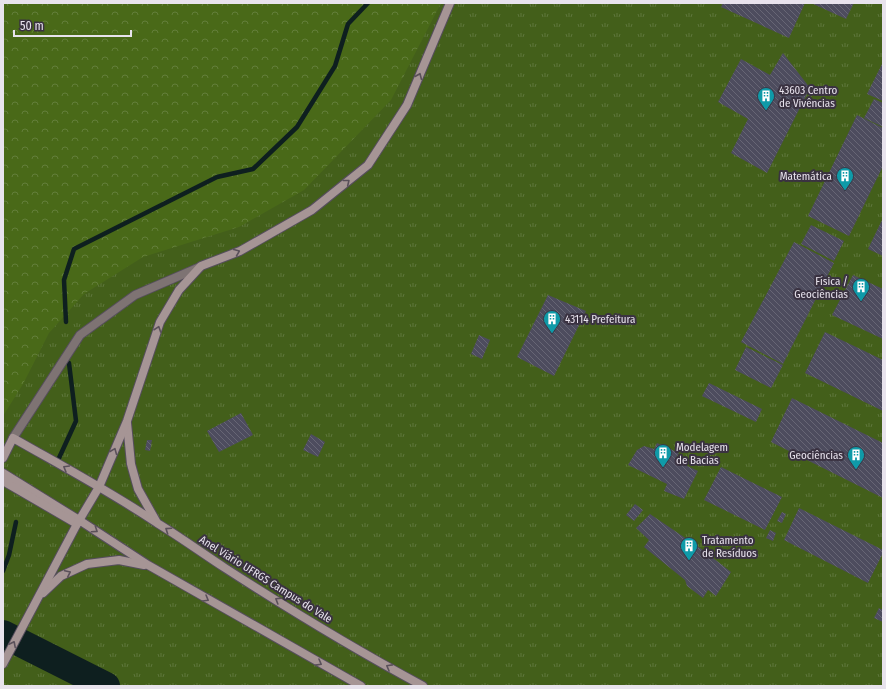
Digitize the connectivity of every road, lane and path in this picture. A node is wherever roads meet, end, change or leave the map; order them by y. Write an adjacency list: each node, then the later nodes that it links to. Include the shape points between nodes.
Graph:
1 (450, 3): 2 (street, one-way to 1, via 240,251 312,210 368,165 407,105)
2 (201, 266): 3 (street, one-way to 2, via 160,322 179,290); 4 (lane, via 135,295 80,335)
3 (127, 421): 8 (street, one-way to 3); 10 (street, via 138,489)
4 (13, 438): 5 (street); 8 (street, Anel Viário UFRGS Campus do Vale, one-way to 4)
5 (3, 458)
6 (3, 473): 9 (street)
7 (3, 481): 9 (street)
8 (99, 487): 9 (street); 10 (street, Anel Viário UFRGS Campus do Vale)
9 (78, 522): 11 (street, one-way to 11); 12 (street)
10 (156, 522): 15 (street, Anel Viário UFRGS Campus do Vale, one-way to 10, via 319,626)
11 (148, 566): 12 (street, one-way to 11, via 61,576 88,564 119,560); 14 (street, one-way to 14)
12 (38, 598): 13 (street, one-way to 12)
13 (3, 664)
14 (361, 686)
15 (424, 686)

